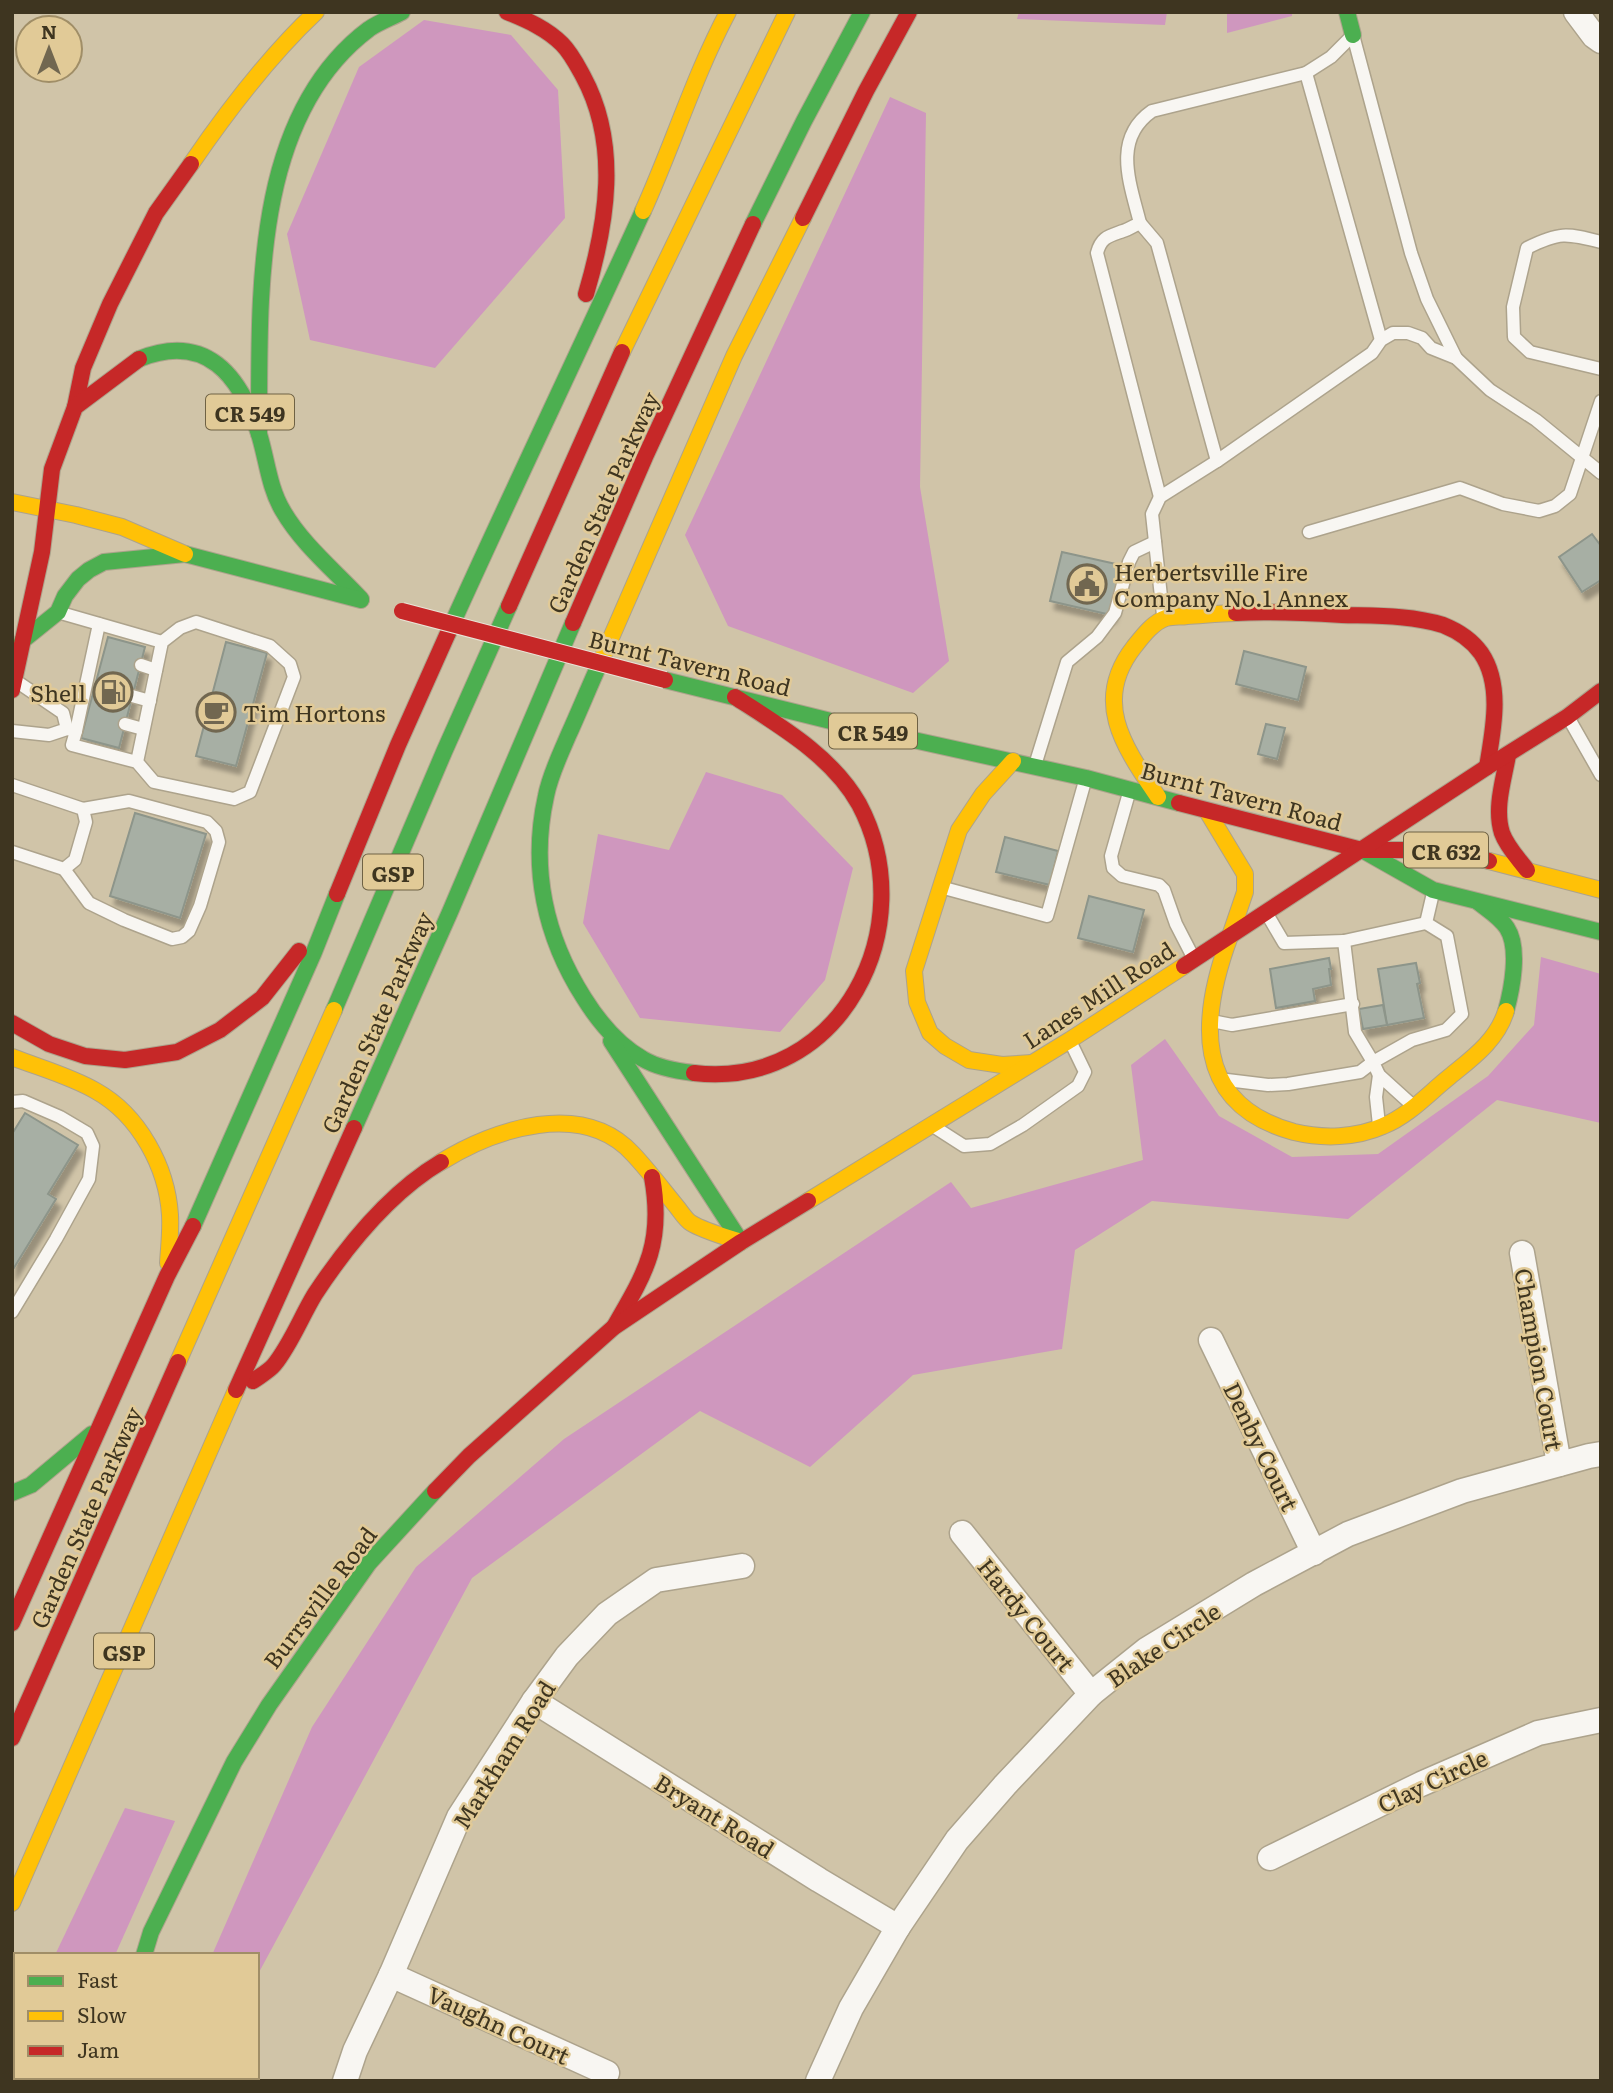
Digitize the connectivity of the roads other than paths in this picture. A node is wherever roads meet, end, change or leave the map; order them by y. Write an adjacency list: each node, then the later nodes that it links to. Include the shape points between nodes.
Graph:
1 (316, 12): 21 (main road, via 230,108 156,214 104,317 83,368)
2 (402, 12): 22 (main road, via 371,28 351,46 314,88 288,140 271,208 260,295)
3 (507, 12): 26 (main road, via 532,22 563,45 584,76 600,114 609,170 604,223 587,290)
4 (718, 12): 13 (lane)
5 (728, 12): 13 (main road)
6 (787, 12): 111 (main road, Garden State Parkway / GSP, via 633,328)
7 (862, 12): 99 (main road, Garden State Parkway / GSP, via 726,278)
8 (909, 12): 79 (main road, via 734,356 545,798 539,884 550,934)
9 (1347, 12): 11 (main road)
10 (1576, 12): 12 (street)
11 (1353, 35): 14 (lane); 18 (lane, via 1411,253)
12 (1601, 41)
13 (708, 49): 26 (main road, via 660,173)
14 (1306, 73): 15 (lane, via 1152,111 1140,120 1128,142 1127,156); 17 (lane)
15 (1140, 223): 24 (lane, via 1157,243); 27 (lane, via 1107,235 1097,253)
16 (1601, 242): 19 (lane, via 1573,235 1549,237 1527,248 1513,307 1514,337 1530,352)
17 (1381, 340): 18 (lane, via 1408,332); 24 (lane, via 1372,353)
18 (1455, 358): 23 (lane, via 1490,390)
19 (1601, 369)
20 (1601, 401): 23 (lane)
21 (75, 407): 22 (main road, CR 549, via 140,358 167,350 190,352 212,359 230,375); 29 (main road, via 52,469)
22 (259, 434): 33 (main road, CR 549, via 282,510 300,536)
23 (1582, 457): 25 (lane); 30 (lane, via 1570,494 1539,511 1460,488)
24 (1217, 461): 27 (lane)
25 (1601, 473)
26 (512, 491): 71 (main road)
27 (1160, 497): 31 (lane, via 1152,514)
28 (12, 502): 29 (main road, Burnt Tavern Road)
29 (47, 510): 32 (main road, Burnt Tavern Road, via 122,527); 37 (main road)
30 (1309, 532)
31 (1155, 542): 35 (lane); 54 (lane, via 1134,552 1115,613 1097,638 1067,662)
32 (185, 554): 33 (main road, Burnt Tavern Road / CR 549); 34 (main road, CR 549, via 104,562 78,579)
33 (360, 599): 44 (main road, Burnt Tavern Road / CR 549, bridge)
34 (58, 612): 36 (lane); 37 (main road, CR 549)
35 (1164, 619): 55 (main road, via 1296,612 1417,619 1457,629 1485,657 1492,677 1496,706); 60 (main road, via 1131,649 1119,668 1113,698 1125,747)
36 (99, 624): 38 (lane); 49 (lane, via 98,654 84,712)
37 (22, 641): 41 (main road)
38 (162, 642): 40 (lane); 53 (lane, via 196,622 270,646 290,664 294,677 250,792 234,799 154,782)
39 (141, 665): 40 (lane)
40 (156, 670): 45 (lane)
41 (13, 685): 49 (lane, via 63,713)
42 (1601, 691): 46 (main road, Lanes Mill Road)
43 (132, 696): 45 (lane)
44 (735, 696): 52 (main road, Burnt Tavern Road / CR 549); 79 (main road, via 828,763 858,803 878,849 883,881 883,912 870,962 857,992 836,1021 805,1048 773,1065 743,1073 715,1076 653,1063 623,1045)
45 (150, 701): 48 (lane)
46 (1567, 717): 51 (main road, Lanes Mill Road); 56 (lane)
47 (125, 724): 48 (lane)
48 (143, 729): 53 (lane)
49 (71, 730): 50 (lane, via 49,735); 53 (lane, via 72,745)
50 (12, 731)
51 (1508, 755): 55 (main road, Lanes Mill Road); 66 (main road, via 1500,822)
52 (1013, 761): 54 (main road, Burnt Tavern Road / CR 549); 67 (main road, via 959,830)
53 (136, 762)
54 (1035, 766): 57 (main road, Burnt Tavern Road / CR 549)
55 (1488, 767): 63 (main road, Lanes Mill Road)
56 (1601, 775)
57 (1086, 778): 59 (main road, Burnt Tavern Road / CR 549); 67 (lane, via 1048,916)
58 (12, 785): 61 (lane)
59 (1130, 789): 60 (main road, Burnt Tavern Road / CR 549); 77 (lane, via 1113,850 1113,868 1122,876 1164,890)
60 (1158, 797): 62 (main road, Burnt Tavern Road / CR 549)
61 (83, 809): 65 (lane, via 86,822 75,860); 65 (lane, via 129,801 207,822 219,842 200,906 189,931 173,939 89,903)
62 (1207, 811): 63 (main road, Burnt Tavern Road / CR 549); 75 (main road, via 1245,874 1245,892)
63 (1362, 850): 66 (main road, Burnt Tavern Road / CR 632, via 1448,850); 68 (main road, Burnt Tavern Road / CR 549); 72 (main road, Lanes Mill Road)
64 (12, 852): 65 (lane)
65 (64, 869)
66 (1527, 870): 69 (main road, Burnt Tavern Road / CR 632)
67 (940, 887): 85 (main road, via 914,971 917,1003 930,1033 970,1060)
68 (1433, 890): 70 (main road, Burnt Tavern Road / CR 549); 73 (lane)
69 (1601, 890)
70 (1478, 902): 74 (main road, Burnt Tavern Road / CR 632); 89 (main road, CR 549, via 1510,932 1513,968 1508,1008 1500,1028 1478,1052)
71 (330, 910): 81 (main road, via 262,998 220,1030 177,1052 125,1060 85,1056 49,1044); 95 (main road, via 185,1245)
72 (1266, 913): 75 (main road, Lanes Mill Road); 76 (lane, via 1284,943)
73 (1426, 923): 76 (lane); 84 (lane, via 1447,936 1462,1014 1446,1030 1412,1040)
74 (1601, 932)
75 (1230, 936): 77 (main road, Lanes Mill Road); 80 (main road, via 1215,978)
76 (1344, 941): 78 (lane)
77 (1194, 959): 82 (main road, Lanes Mill Road)
78 (1353, 1004): 80 (lane, via 1231,1025); 84 (lane, via 1355,1032)
79 (596, 1018): 93 (main road)
80 (1210, 1020): 87 (main road)
81 (12, 1023)
82 (1070, 1040): 85 (main road, Lanes Mill Road); 90 (lane, via 1085,1072 1078,1086 1023,1125 990,1144 964,1146)
83 (12, 1057): 95 (main road, via 106,1096 145,1138 164,1178 171,1211)
84 (1373, 1062): 86 (lane); 87 (lane, via 1360,1072 1288,1084)
85 (1032, 1063): 90 (main road, Lanes Mill Road)
86 (1379, 1075): 89 (lane); 91 (lane)
87 (1219, 1079): 91 (main road, CR 549, via 1247,1110 1297,1133 1352,1136)
88 (12, 1102): 96 (lane, via 23,1101 60,1117 87,1133 93,1146 89,1179)
89 (1414, 1107): 91 (main road, CR 549)
90 (932, 1125): 93 (main road, Lanes Mill Road)
91 (1380, 1129)
92 (652, 1177): 93 (main road, via 690,1223); 97 (main road, via 658,1200 655,1246); 99 (main road, via 623,1144 592,1128 544,1124 464,1147 403,1188 359,1234 274,1365)
93 (741, 1242): 97 (main road, Lanes Mill Road)
94 (1522, 1253): 102 (street, Champion Court)
95 (167, 1276): 100 (main road)
96 (12, 1312)
97 (614, 1327): 115 (main road, Burrsville Road, via 469,1455 338,1602 234,1762)
98 (1211, 1340): 105 (street, Denby Court)
99 (233, 1398): 113 (main road, Garden State Parkway / GSP)
100 (99, 1428): 103 (main road, via 31,1485); 107 (main road)
101 (1601, 1454): 102 (street, Blake Circle)
102 (1559, 1464): 105 (street, Blake Circle, via 1462,1491 1348,1534)
103 (12, 1493)
104 (962, 1533): 108 (street, Hardy Court)
105 (1314, 1553): 108 (street, Blake Circle, via 1146,1650)
106 (742, 1566): 109 (street, Markham Road, via 656,1580 607,1614 566,1656)
107 (12, 1623)
108 (1091, 1694): 114 (street, Blake Circle, via 957,1840)
109 (534, 1701): 114 (street, Bryant Road); 116 (street, Markham Road, via 460,1817)
110 (1601, 1720): 112 (street, Clay Circle, via 1538,1733)
111 (12, 1738)
112 (1270, 1858)
113 (12, 1903)
114 (898, 1927): 119 (street, Blake Circle, via 851,2008)
115 (145, 1953)
116 (391, 1975): 117 (street, Vaughn Court); 118 (street, Markham Road)
117 (607, 2073)
118 (345, 2081)
119 (818, 2081)

